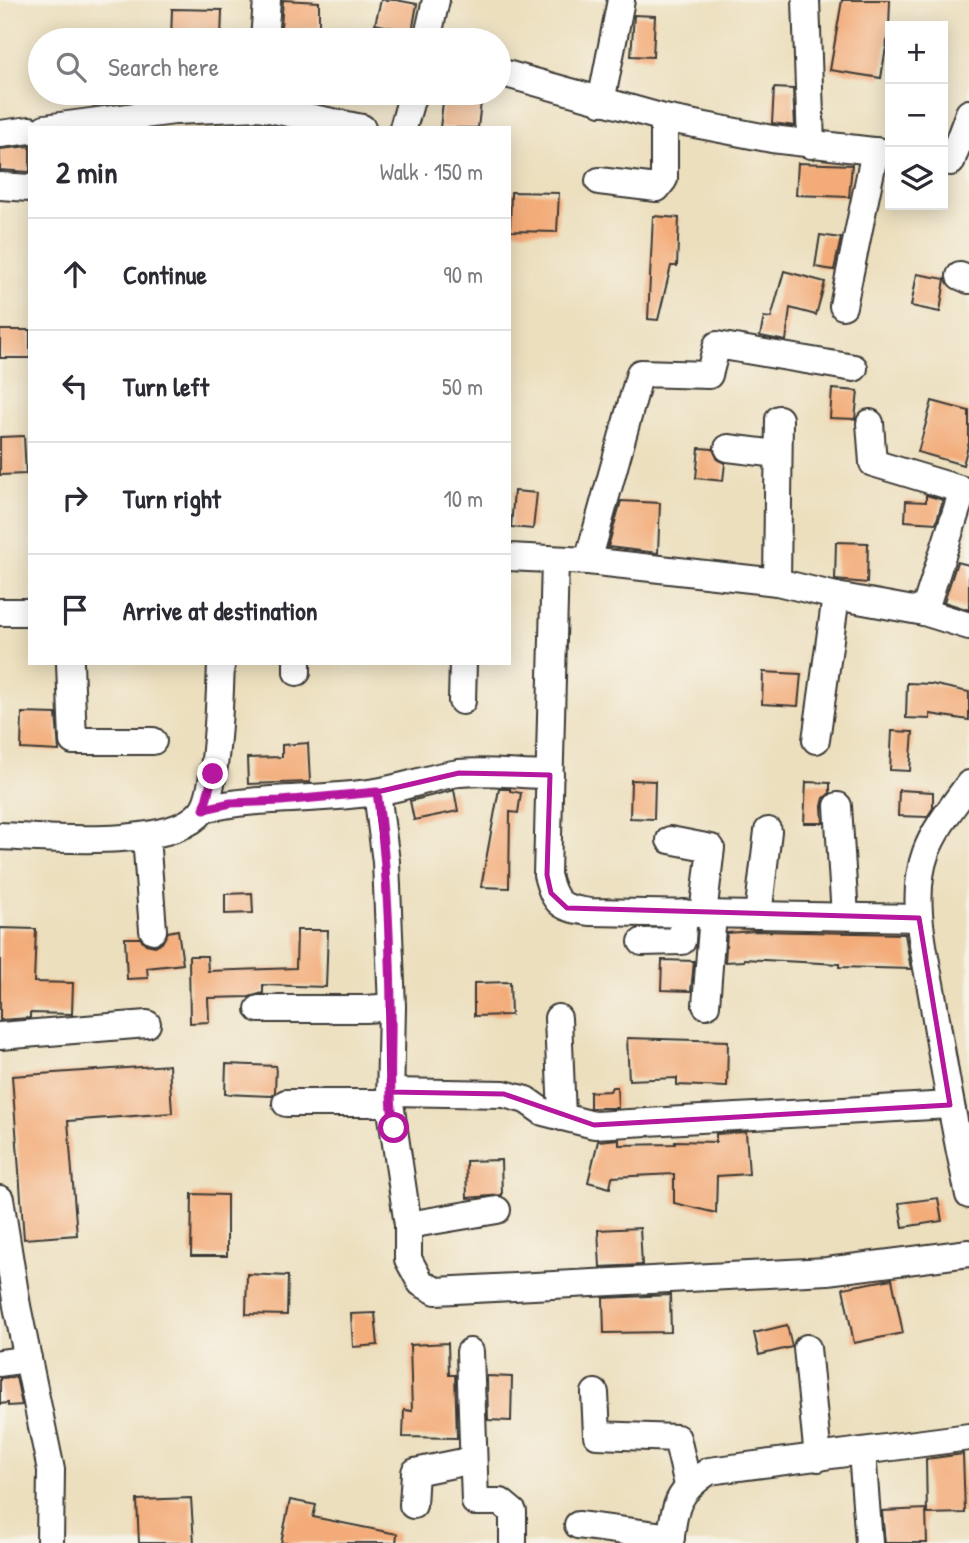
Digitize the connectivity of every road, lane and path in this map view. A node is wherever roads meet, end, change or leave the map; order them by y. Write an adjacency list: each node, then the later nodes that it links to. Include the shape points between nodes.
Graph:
1 (267, 0): 5 (street)
2 (436, 0): 6 (street)
3 (621, 0): 8 (street)
4 (806, 0): 19 (street)
5 (265, 28)
6 (430, 28)
7 (511, 76): 8 (street)
8 (601, 102): 12 (street)
9 (410, 105): 16 (street)
10 (259, 109): 13 (street); 15 (street)
11 (969, 113): 21 (street)
12 (664, 118): 19 (street); 22 (street, via 664,179 657,188)
13 (174, 119): 14 (street)
14 (74, 126)
15 (351, 126)
16 (404, 126)
17 (28, 130): 18 (street)
18 (0, 134)
19 (811, 145): 20 (street)
20 (883, 152): 25 (street)
21 (954, 164)
22 (599, 181)
23 (0, 186): 24 (street)
24 (28, 188)
25 (843, 306)
26 (853, 368): 33 (street, via 717,345 709,375 640,373)
27 (779, 419): 30 (street)
28 (870, 424): 38 (street, via 873,463 963,490)
29 (728, 448): 30 (street)
30 (777, 454): 34 (street)
31 (511, 556): 32 (street)
32 (555, 560): 33 (street); 46 (street)
33 (587, 561): 34 (street)
34 (777, 582): 35 (street)
35 (836, 596): 38 (street); 44 (street)
36 (0, 612): 37 (street)
37 (28, 612)
38 (924, 612): 39 (street)
39 (969, 626)
40 (70, 665): 45 (street, via 72,741)
41 (221, 665): 50 (street, via 213,774)
42 (463, 665): 43 (street)
43 (462, 701)
44 (816, 740)
45 (153, 741)
46 (550, 775): 48 (street, via 459,774); 55 (street, via 547,875 551,893 567,908)
47 (969, 784): 58 (street, via 926,852)
48 (377, 792): 50 (street); 62 (street, via 386,862)
49 (838, 806): 57 (street)
50 (204, 809): 53 (street, via 189,824)
51 (768, 831): 56 (street)
52 (0, 836): 53 (street)
53 (146, 837): 59 (street)
54 (670, 841): 55 (street, via 711,848)
55 (700, 914): 56 (street); 60 (street, via 682,941); 61 (street)
56 (758, 915): 57 (street)
57 (845, 916): 58 (street)
58 (919, 918): 69 (street)
59 (153, 930)
60 (642, 942)
61 (706, 1005)
62 (391, 1007): 63 (street); 67 (street)
63 (259, 1009)
64 (558, 1018): 70 (street)
65 (147, 1024): 66 (street)
66 (0, 1036)
67 (390, 1098): 68 (street); 70 (street, via 504,1094); 74 (street)
68 (286, 1103)
69 (950, 1105): 70 (street, via 594,1125); 71 (street)
70 (562, 1117)
71 (969, 1195)
72 (0, 1199): 78 (street)
73 (497, 1210): 74 (street)
74 (408, 1225): 75 (street, via 408,1259 421,1283 436,1291 827,1271)
75 (969, 1253)
76 (807, 1348): 83 (street)
77 (470, 1352): 84 (street)
78 (28, 1359): 79 (street); 89 (street, via 51,1470)
79 (0, 1363)
80 (595, 1393): 85 (street, via 597,1435 677,1438)
81 (969, 1437): 82 (street)
82 (862, 1452): 83 (street); 91 (street)
83 (818, 1458): 85 (street, via 709,1471)
84 (473, 1460): 86 (street, via 415,1472); 90 (street, via 475,1502 500,1502 513,1512)
85 (688, 1485): 88 (street, via 675,1509)
86 (413, 1505)
87 (578, 1525): 88 (street)
88 (671, 1540)
89 (50, 1543)
90 (513, 1543)
91 (869, 1543)

